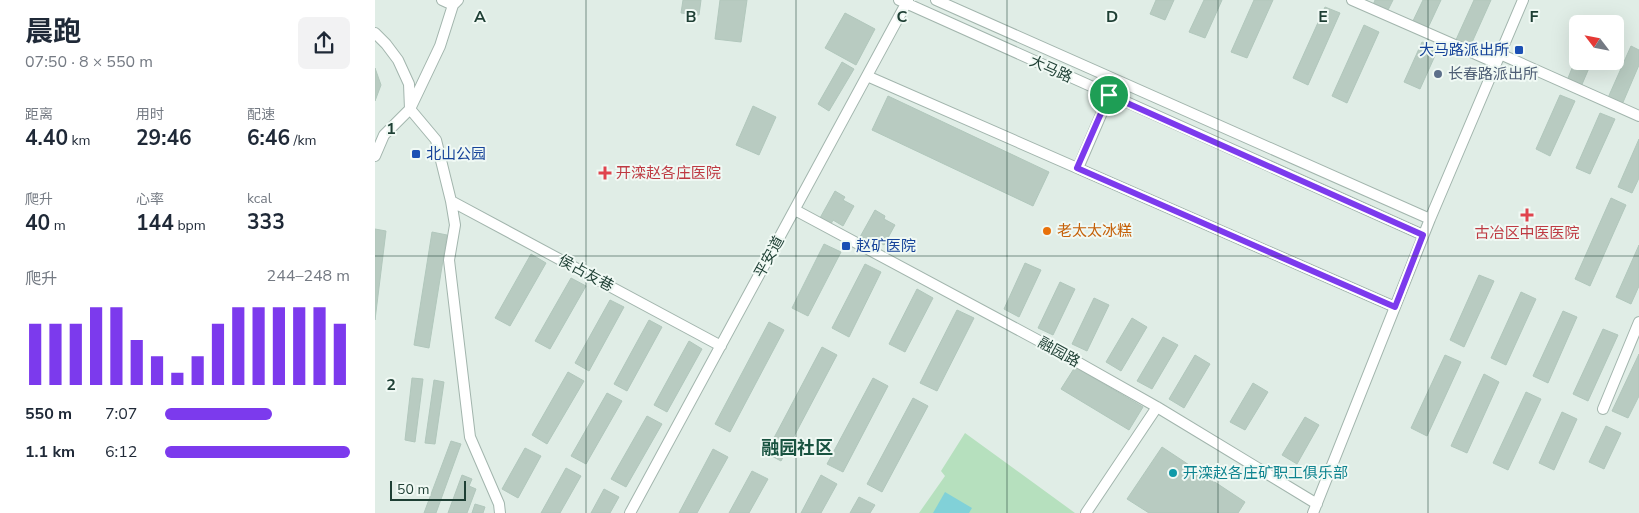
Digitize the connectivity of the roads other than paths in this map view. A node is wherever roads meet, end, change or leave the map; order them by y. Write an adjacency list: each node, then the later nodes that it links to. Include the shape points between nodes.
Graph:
1 (442, 0): 6 (street)
2 (936, 0): 10 (street, 大马路)
3 (1352, 0): 8 (street)
4 (1523, 0): 8 (street)
5 (904, 1): 9 (street, 平安道); 11 (street, 大马路)
6 (455, 3): 12 (street, via 440,46)
7 (375, 33): 12 (street, via 398,60 409,84)
8 (1498, 58): 13 (street); 18 (street)
9 (867, 76): 15 (street); 17 (street, 平安道)
10 (1116, 80): 11 (street); 18 (street, 大马路)
11 (1109, 95): 15 (street); 19 (street, 大马路)
12 (410, 109): 14 (street, via 384,134); 16 (street, via 436,140)
13 (1639, 116)
14 (375, 156)
15 (1077, 168): 20 (street)
16 (451, 200): 22 (street, 侯占友巷); 26 (street, via 455,225 449,260 470,437)
17 (795, 210): 22 (street, 平安道); 23 (street, 融园路)
18 (1430, 219): 19 (street)
19 (1423, 235): 20 (street)
20 (1395, 307): 25 (street)
21 (1639, 322): 24 (street)
22 (721, 346): 27 (street, 平安道)
23 (1157, 407): 25 (street, 融园路); 28 (street)
24 (1603, 409)
25 (1315, 508)
26 (500, 513)
27 (630, 513)
28 (1086, 513)

